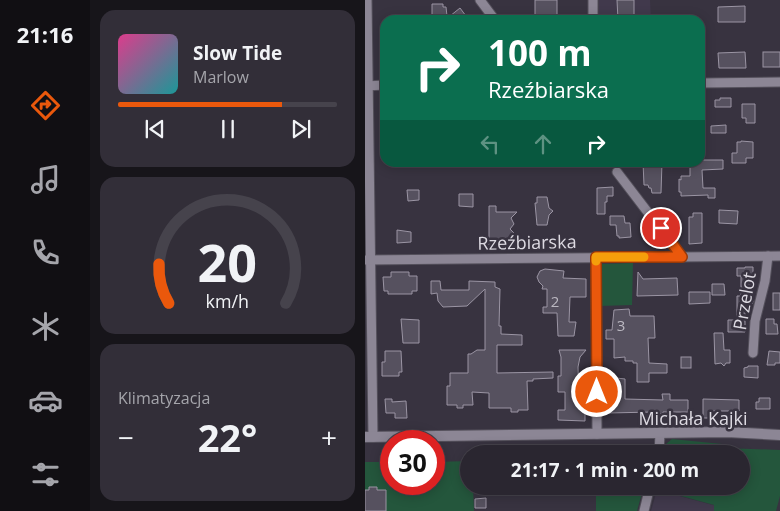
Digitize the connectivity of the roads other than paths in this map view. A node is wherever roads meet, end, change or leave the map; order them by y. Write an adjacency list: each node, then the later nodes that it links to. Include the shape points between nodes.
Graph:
1 (367, 0): 9 (street)
2 (480, 0): 4 (street)
3 (593, 0): 5 (street)
4 (491, 15)
5 (593, 15)
6 (780, 82): 7 (street)
7 (705, 83)
8 (380, 85): 9 (street)
9 (367, 86): 15 (street)
10 (617, 172): 14 (street)
11 (768, 256): 12 (street, Rzeźbiarska); 14 (street, Rzeźbiarska); 16 (street, Przelot, via 754,328)
12 (780, 256)
13 (596, 257): 14 (street, Rzeźbiarska); 15 (street, Rzeźbiarska); 18 (street)
14 (682, 257)
15 (368, 260): 20 (street)
16 (753, 353)
17 (660, 433): 18 (street, Michała Kajki); 19 (street, Michała Kajki); 21 (street)
18 (597, 434): 20 (street, Michała Kajki)
19 (780, 435)
20 (369, 437)
21 (659, 445)
22 (648, 495): 23 (street)
23 (644, 511)

